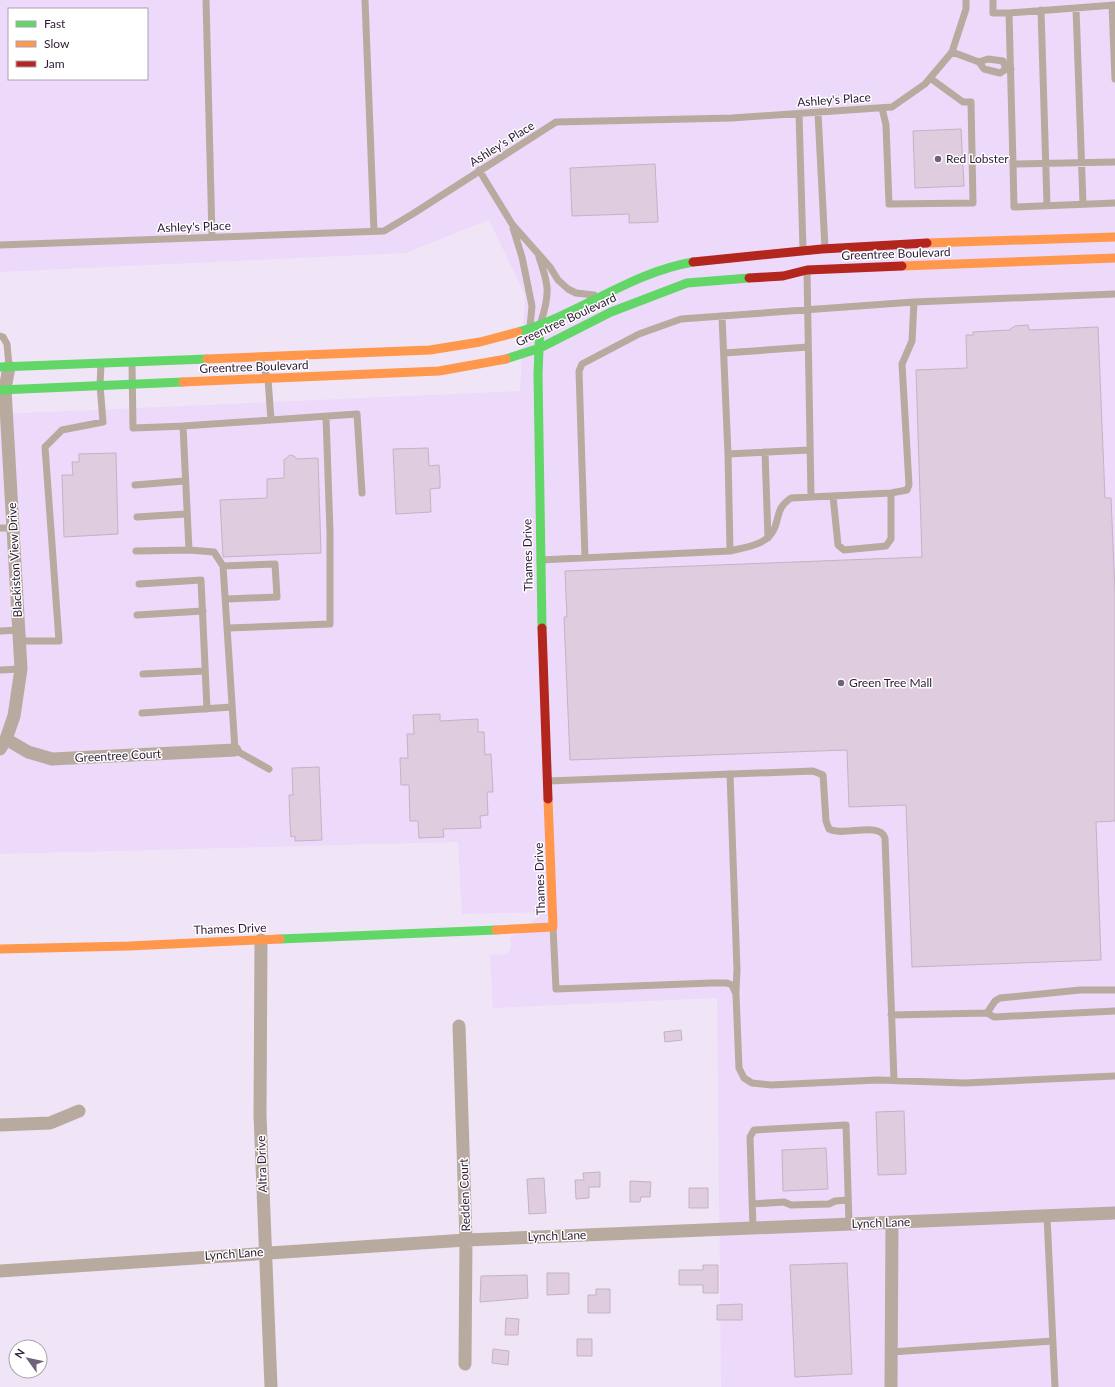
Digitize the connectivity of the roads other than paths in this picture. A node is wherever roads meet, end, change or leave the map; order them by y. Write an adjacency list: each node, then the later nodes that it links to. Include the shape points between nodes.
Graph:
1 (206, 0): 27 (lane)
2 (364, 0): 26 (lane)
3 (966, 0): 9 (lane, Ashley's Place, via 966,9)
4 (993, 0): 8 (lane, via 993,13)
5 (1114, 5): 6 (lane); 13 (lane)
6 (1076, 8): 7 (lane); 19 (lane)
7 (1041, 10): 8 (lane); 18 (lane)
8 (1009, 13): 11 (lane)
9 (952, 52): 10 (lane); 12 (lane, Ashley's Place)
10 (979, 62): 11 (lane, via 988,59 1003,62); 11 (lane, via 984,69 1000,73)
11 (1008, 69): 20 (lane)
12 (930, 78): 14 (lane, Ashley's Place, via 892,108); 14 (lane, via 963,102 971,102 973,203 888,204 886,125)
13 (1115, 79)
14 (882, 108): 15 (lane, Ashley's Place)
15 (818, 113): 16 (lane, Ashley's Place); 30 (lane)
16 (799, 114): 21 (lane, Ashley's Place, via 556,122); 33 (lane)
17 (1115, 162): 19 (lane)
18 (1046, 163): 19 (lane); 20 (lane); 24 (lane)
19 (1082, 163): 23 (lane)
20 (1013, 164): 24 (lane, via 1014,206)
21 (479, 170): 25 (lane); 26 (lane, Ashley's Place, via 411,216 384,231)
22 (1115, 203): 23 (lane)
23 (1083, 204): 24 (lane)
24 (1047, 205)
25 (512, 224): 31 (lane); 40 (lane, via 532,306)
26 (374, 231): 27 (lane, Ashley's Place)
27 (212, 237): 29 (lane, Ashley's Place)
28 (1115, 237): 30 (main road, Greentree Boulevard)
29 (0, 245)
30 (825, 248): 33 (main road, Greentree Boulevard); 33 (lane)
31 (537, 253): 34 (lane, via 568,290 587,295); 39 (lane, via 548,287 548,300)
32 (1115, 258): 33 (main road, Greentree Boulevard)
33 (808, 260): 34 (main road, Greentree Boulevard, via 708,260 672,266 646,275); 37 (lane); 43 (main road, Greentree Boulevard, via 783,276 687,283 611,312)
34 (608, 294): 39 (main road, Greentree Boulevard)
35 (1115, 294): 36 (lane)
36 (914, 302): 37 (lane); 62 (lane, via 912,341 902,364 909,485 907,490)
37 (808, 308): 38 (lane); 42 (lane)
38 (722, 316): 44 (lane); 72 (lane, via 681,319 639,334 582,364 579,371)
39 (540, 325): 40 (main road, Greentree Boulevard); 43 (main road, Thames Drive)
40 (530, 328): 45 (main road, Greentree Boulevard, via 491,341 430,350)
41 (0, 336): 48 (lane, via 7,344)
42 (808, 347): 44 (lane); 56 (lane)
43 (540, 348): 49 (main road, Greentree Boulevard, via 511,358 439,371); 73 (main road, Thames Drive)
44 (724, 353): 58 (lane)
45 (259, 357): 46 (main road, Greentree Boulevard); 49 (lane)
46 (132, 362): 47 (main road, Greentree Boulevard); 50 (lane)
47 (101, 364): 48 (main road, Greentree Boulevard); 51 (lane)
48 (5, 367): 52 (street, Blackiston View Drive)
49 (268, 379): 50 (main road, Greentree Boulevard); 54 (lane)
50 (132, 384): 51 (main road, Greentree Boulevard); 55 (lane, via 133,428)
51 (100, 385): 52 (main road, Greentree Boulevard); 81 (lane, via 103,422 62,430 45,447 59,641)
52 (2, 389): 67 (street, Blackiston View Drive)
53 (326, 417): 54 (lane); 61 (lane, via 357,414); 79 (lane, via 330,624)
54 (271, 420): 55 (lane)
55 (186, 426): 59 (lane, via 183,426)
56 (810, 450): 57 (lane); 64 (lane)
57 (766, 452): 58 (lane); 68 (lane)
58 (728, 454): 71 (lane)
59 (184, 481): 60 (lane); 65 (lane)
60 (135, 486)
61 (362, 493)
62 (892, 493): 63 (lane); 63 (lane, via 891,539 886,546 844,550 838,545)
63 (834, 496): 64 (lane)
64 (811, 497): 68 (lane, via 791,498 782,504 775,527)
65 (186, 514): 66 (lane); 69 (lane)
66 (137, 517)
67 (6, 528): 81 (street, Blackiston View Drive)
68 (768, 538): 71 (lane, via 757,545)
69 (188, 550): 70 (lane); 74 (lane, via 214,552)
70 (136, 551)
71 (730, 551): 72 (lane)
72 (584, 558): 73 (lane)
73 (540, 560): 93 (main road, Thames Drive)
74 (223, 566): 76 (lane); 76 (lane, via 275,564 277,597)
75 (139, 584): 77 (lane, via 202,580)
76 (226, 599): 79 (lane)
77 (203, 611): 78 (lane); 84 (lane)
78 (137, 615)
79 (228, 628): 86 (lane)
80 (0, 631): 81 (lane)
81 (19, 635): 82 (street, Blackiston View Drive)
82 (21, 669): 83 (lane); 89 (street, Blackiston View Drive, via 17,702)
83 (0, 670)
84 (206, 671): 85 (lane); 87 (lane)
85 (143, 674)
86 (232, 707): 87 (lane); 90 (lane)
87 (207, 709): 88 (lane)
88 (142, 713)
89 (3, 744): 90 (street, Greentree Court, via 52,759)
90 (235, 750): 91 (lane)
91 (269, 769)
92 (730, 774): 93 (lane); 98 (lane); 101 (lane, via 816,771 821,773 824,778 826,821 829,829 838,832 875,830 884,836)
93 (548, 781): 94 (main road, Thames Drive)
94 (553, 927): 95 (main road, Thames Drive); 98 (lane, via 556,989 727,982 732,984)
95 (261, 940): 96 (main road, Thames Drive); 115 (street, Altra Drive, via 260,1115)
96 (0, 949)
97 (1115, 990): 100 (lane, via 1080,990 1000,998)
98 (736, 994): 104 (lane, via 739,1068 744,1078 752,1083 771,1085)
99 (1115, 1011): 100 (lane, via 994,1017)
100 (987, 1013): 101 (lane)
101 (891, 1015): 104 (lane)
102 (459, 1026): 114 (street, Redden Court)
103 (1115, 1076): 104 (lane, via 966,1083)
104 (894, 1080)
105 (79, 1111): 106 (street, via 50,1123)
106 (0, 1125)
107 (848, 1200): 108 (lane, via 829,1204); 108 (lane, via 846,1125 754,1130 750,1137); 112 (lane)
108 (752, 1204): 113 (lane)
109 (1115, 1213): 110 (street, Lynch Lane)
110 (1047, 1216): 111 (street, Lynch Lane); 117 (lane)
111 (892, 1223): 112 (street, Lynch Lane); 118 (street)
112 (849, 1224): 113 (street, Lynch Lane)
113 (753, 1228): 114 (street, Lynch Lane)
114 (466, 1240): 115 (street, Lynch Lane); 119 (street, Redden Court)
115 (266, 1252): 116 (street, Lynch Lane); 120 (street, Altra Drive)
116 (0, 1271)
117 (1053, 1341): 118 (lane); 122 (lane)
118 (891, 1352): 121 (street)
119 (466, 1364)
120 (271, 1387)
121 (891, 1387)
122 (1055, 1387)

